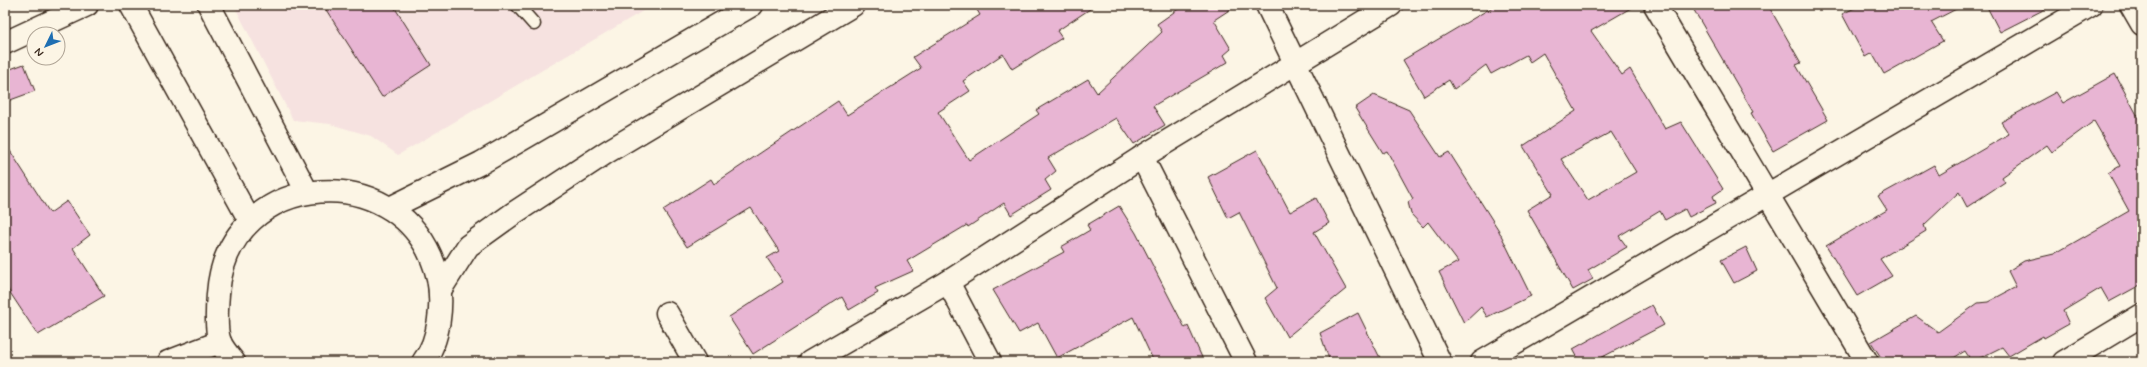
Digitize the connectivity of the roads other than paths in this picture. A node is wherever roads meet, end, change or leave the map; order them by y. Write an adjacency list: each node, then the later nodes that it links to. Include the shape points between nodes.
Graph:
1 (87, 5): 14 (street)
2 (131, 5): 20 (street)
3 (209, 5): 17 (street)
4 (517, 5): 12 (lane)
5 (752, 5): 19 (street, via 481,164)
6 (853, 5): 22 (street, via 607,152 514,212 468,246)
7 (1267, 5): 15 (street)
8 (1391, 5): 15 (street)
9 (1655, 5): 18 (street)
10 (2091, 5): 18 (street)
11 (2131, 5): 13 (street)
12 (534, 24)
13 (2142, 24)
14 (5, 43)
15 (1295, 65): 16 (street); 33 (street)
16 (1142, 157): 21 (street); 32 (street)
17 (307, 192): 19 (street, via 335,190 364,196); 20 (street, via 276,202)
18 (1768, 194): 34 (street); 35 (street)
19 (390, 208): 22 (street, via 409,224 424,243 434,265)
20 (250, 221): 25 (street, via 230,247 219,277 216,309)
21 (948, 282): 30 (street); 31 (street)
22 (440, 290): 28 (street, via 439,325)
23 (668, 313): 29 (street)
24 (2142, 314): 36 (street)
25 (220, 342): 26 (street); 27 (street)
26 (168, 362)
27 (234, 362)
28 (423, 362)
29 (695, 362)
30 (810, 362)
31 (990, 362)
32 (1246, 362)
33 (1440, 362)
34 (1482, 362)
35 (1868, 362)
36 (2064, 362)

